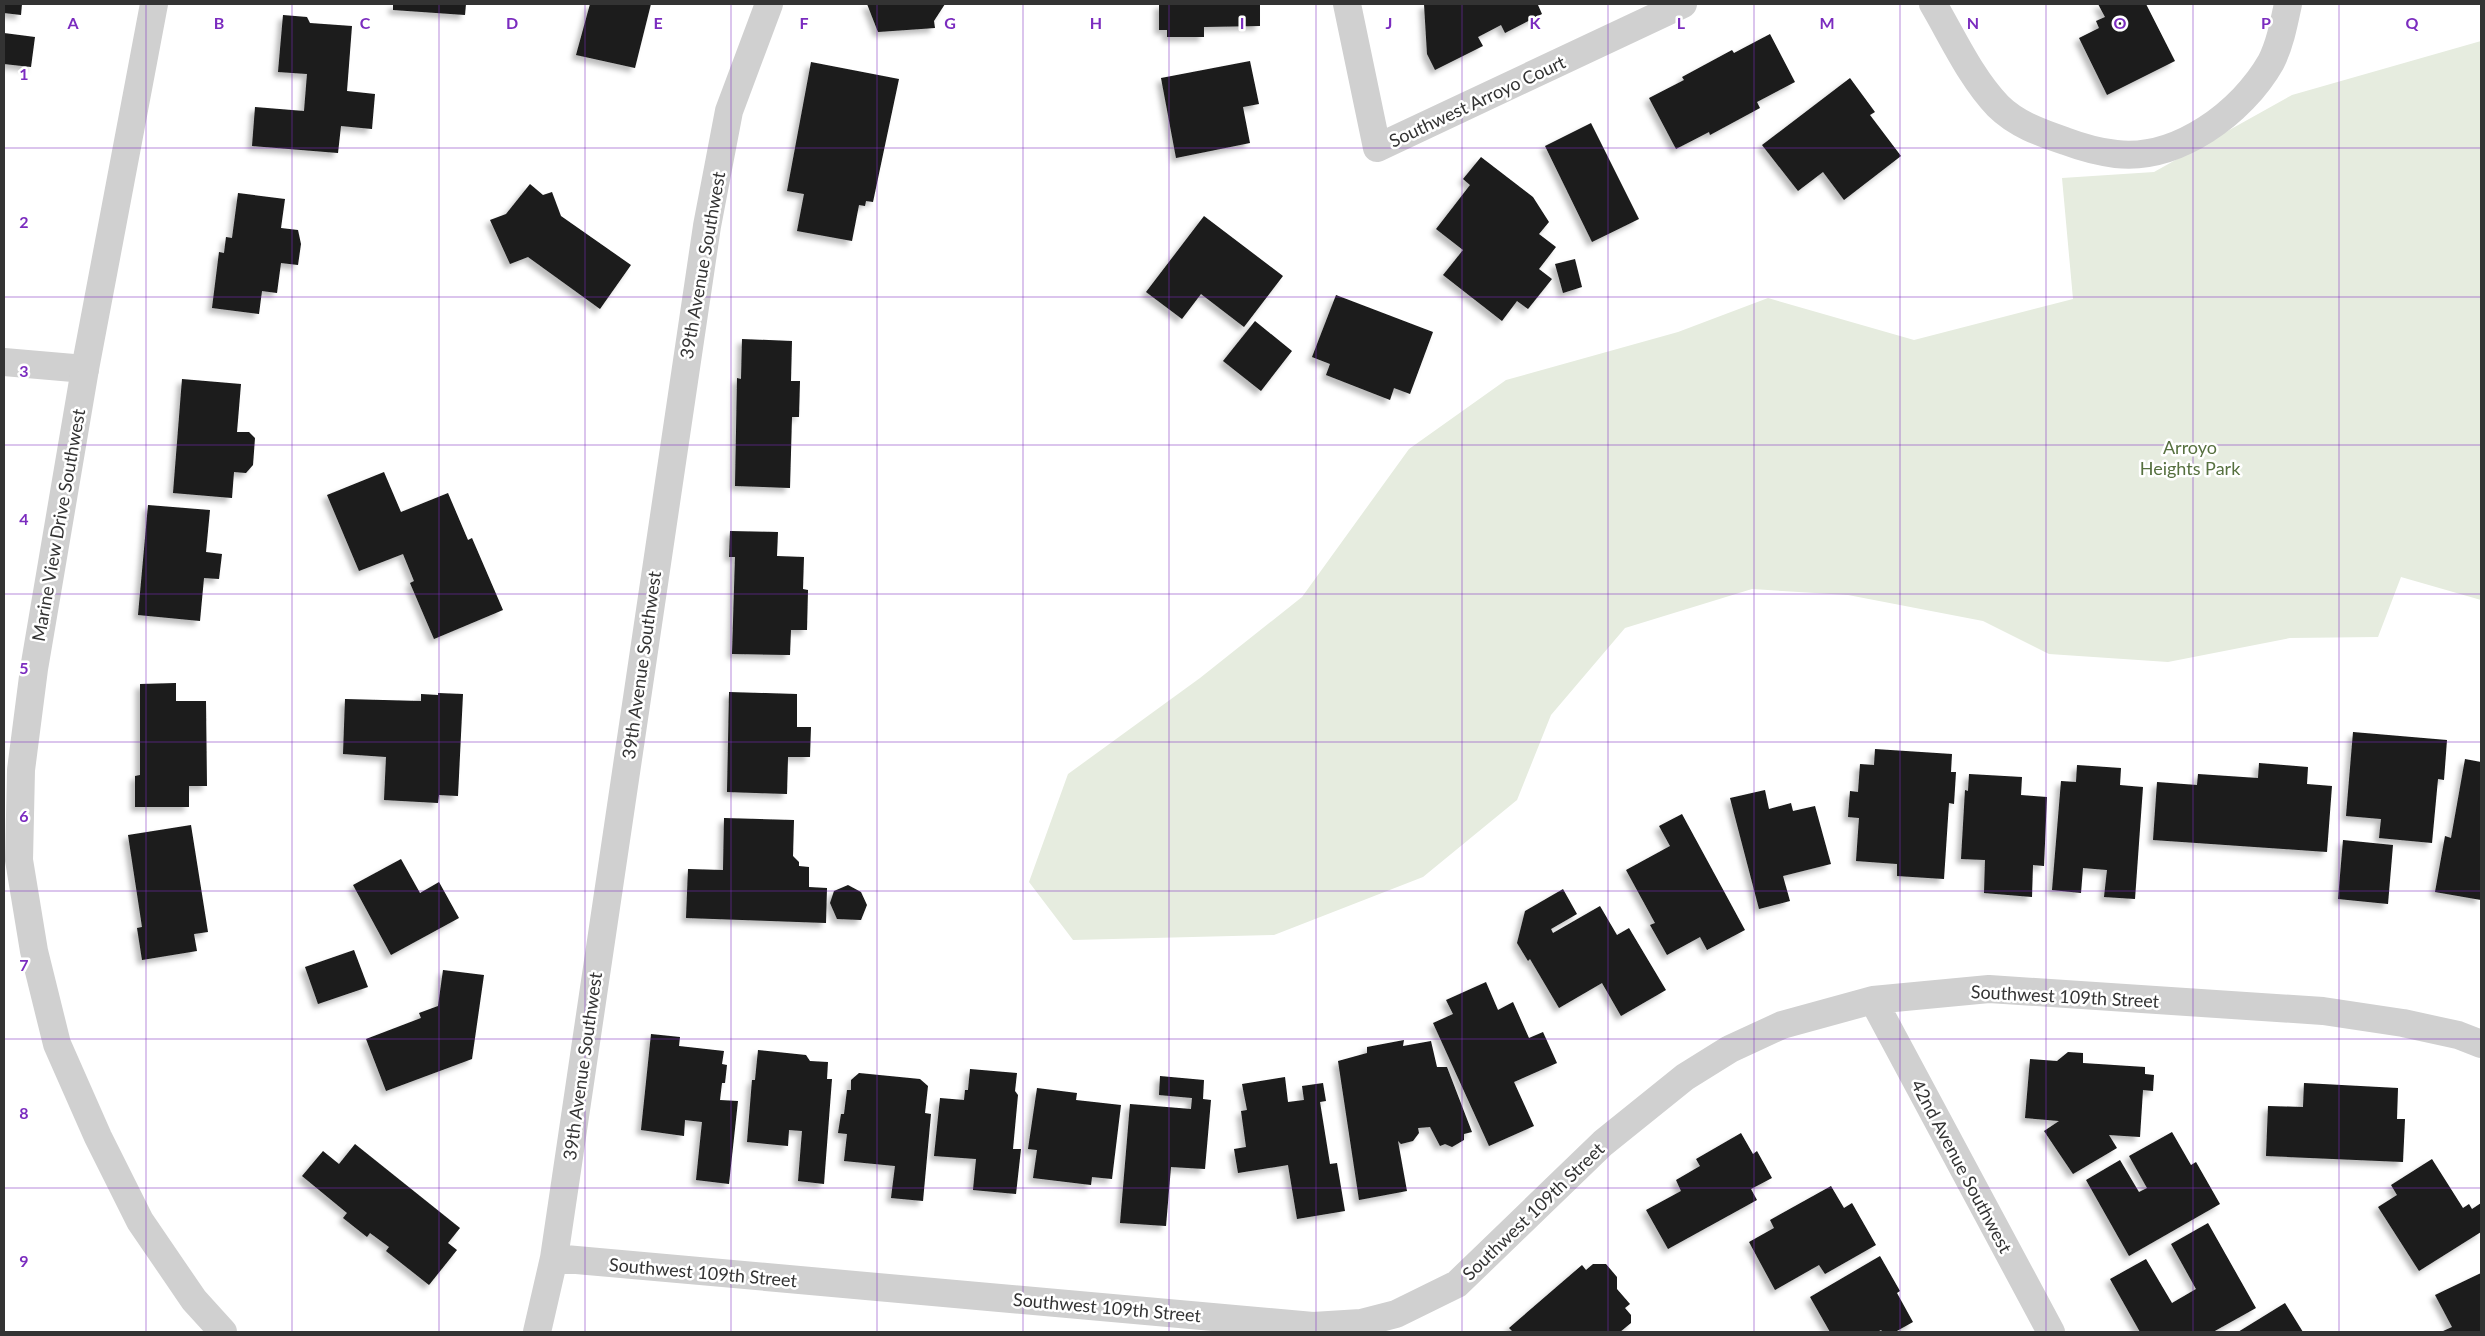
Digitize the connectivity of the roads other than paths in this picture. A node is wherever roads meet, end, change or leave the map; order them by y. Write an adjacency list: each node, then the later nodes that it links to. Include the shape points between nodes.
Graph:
1 (154, 4): 8 (street, Marine View Drive Southwest)
2 (769, 4): 11 (street, 39th Avenue Southwest, via 729,112 707,226)
3 (1346, 4): 4 (street, Southwest Arroyo Court, via 1377,148)
4 (1683, 4)
5 (1934, 4): 6 (street, via 1974,75 1999,106 2031,129 2081,147 2118,154 2156,151 2214,126 2248,94 2271,61)
6 (2288, 4)
7 (4, 362): 8 (street)
8 (85, 369): 13 (street, Marine View Drive Southwest, via 34,668 21,770 19,860 34,951 57,1044 140,1221 194,1300)
9 (1873, 1000): 10 (street, Southwest 109th Street, via 1989,990 2323,1011 2403,1023 2458,1035); 12 (street, Southwest 109th Street, via 1782,1025 1730,1049 1685,1076 1603,1143 1457,1284); 15 (street, 42nd Avenue Southwest)
10 (2481, 1044)
11 (554, 1258): 12 (street, Southwest 109th Street, via 1312,1326); 14 (street, 39th Avenue Southwest)
12 (1400, 1323)
13 (223, 1332)
14 (537, 1332)
15 (2052, 1332)

